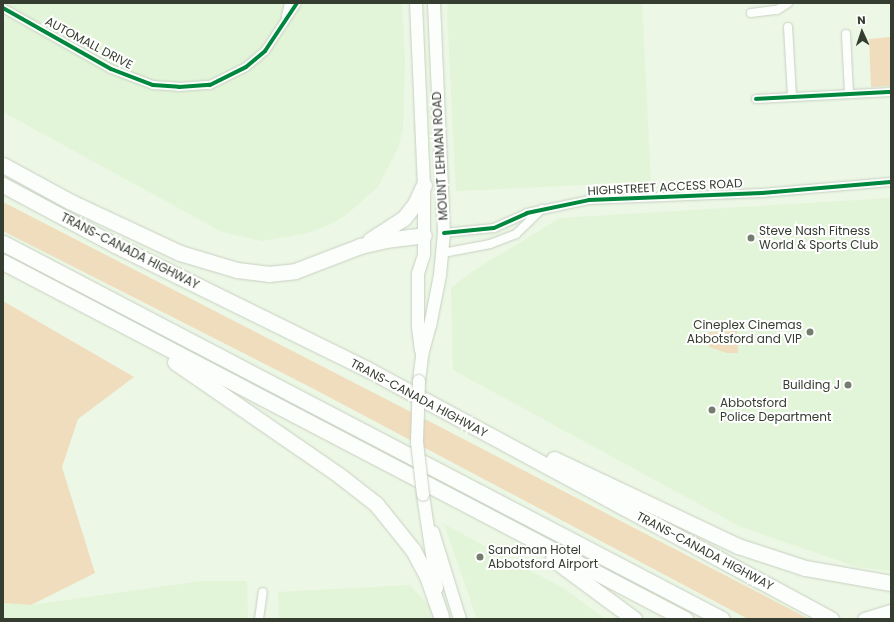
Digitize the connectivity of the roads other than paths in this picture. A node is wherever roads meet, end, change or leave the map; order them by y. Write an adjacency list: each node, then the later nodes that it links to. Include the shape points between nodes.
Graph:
1 (289, 3): 8 (street, AUTOMALL DRIVE)
2 (298, 3): 8 (street, AUTOMALL DRIVE)
3 (788, 3): 7 (street, via 777,10)
4 (415, 7): 18 (main road, MOUNT LEHMAN ROAD)
5 (435, 7): 20 (main road, MOUNT LEHMAN ROAD)
6 (3, 8): 8 (street, AUTOMALL DRIVE, via 111,69 153,85 179,87 210,85 246,67 265,51)
7 (751, 13)
8 (286, 19)
9 (788, 27): 13 (street)
10 (846, 34): 12 (street)
11 (891, 92): 12 (street)
12 (849, 94): 13 (street)
13 (792, 97): 14 (street)
14 (756, 99)
15 (3, 165): 23 (highway, via 71,202 180,253 219,266 281,273 295,271)
16 (891, 182): 19 (street, HIGHSTREET ACCESS ROAD, via 762,193 589,200)
17 (3, 185): 29 (highway, TRANS-CANADA HIGHWAY, via 115,245)
18 (424, 185): 21 (main road, MOUNT LEHMAN ROAD); 23 (highway, via 415,204 404,218)
19 (542, 209): 20 (street, HIGHSTREET ACCESS ROAD, via 494,228); 24 (street, via 516,234 490,244)
20 (444, 233): 21 (main road); 24 (main road, MOUNT LEHMAN ROAD)
21 (424, 235): 23 (highway); 25 (main road, MOUNT LEHMAN ROAD)
22 (3, 243): 40 (highway)
23 (360, 246)
24 (443, 253): 25 (main road); 28 (main road, MOUNT LEHMAN ROAD)
25 (424, 255): 28 (main road, MOUNT LEHMAN ROAD, via 418,274 418,327)
26 (3, 262): 27 (highway)
27 (127, 328): 31 (highway); 35 (highway, via 340,476 376,504 403,535 416,555 427,576)
28 (422, 355): 30 (main road, MOUNT LEHMAN ROAD, bridge, via 417,442)
29 (367, 369): 32 (highway, via 738,546 805,568); 41 (highway, TRANS-CANADA HIGHWAY)
30 (426, 514): 35 (main road, MOUNT LEHMAN ROAD); 37 (main road, MOUNT LEHMAN ROAD)
31 (501, 523): 38 (highway); 39 (highway)
32 (891, 582)
33 (263, 592): 36 (street)
34 (891, 610): 42 (main road)
35 (442, 617)
36 (259, 619)
37 (460, 619)
38 (634, 619)
39 (685, 619)
40 (722, 619)
41 (831, 619)
42 (864, 619)

